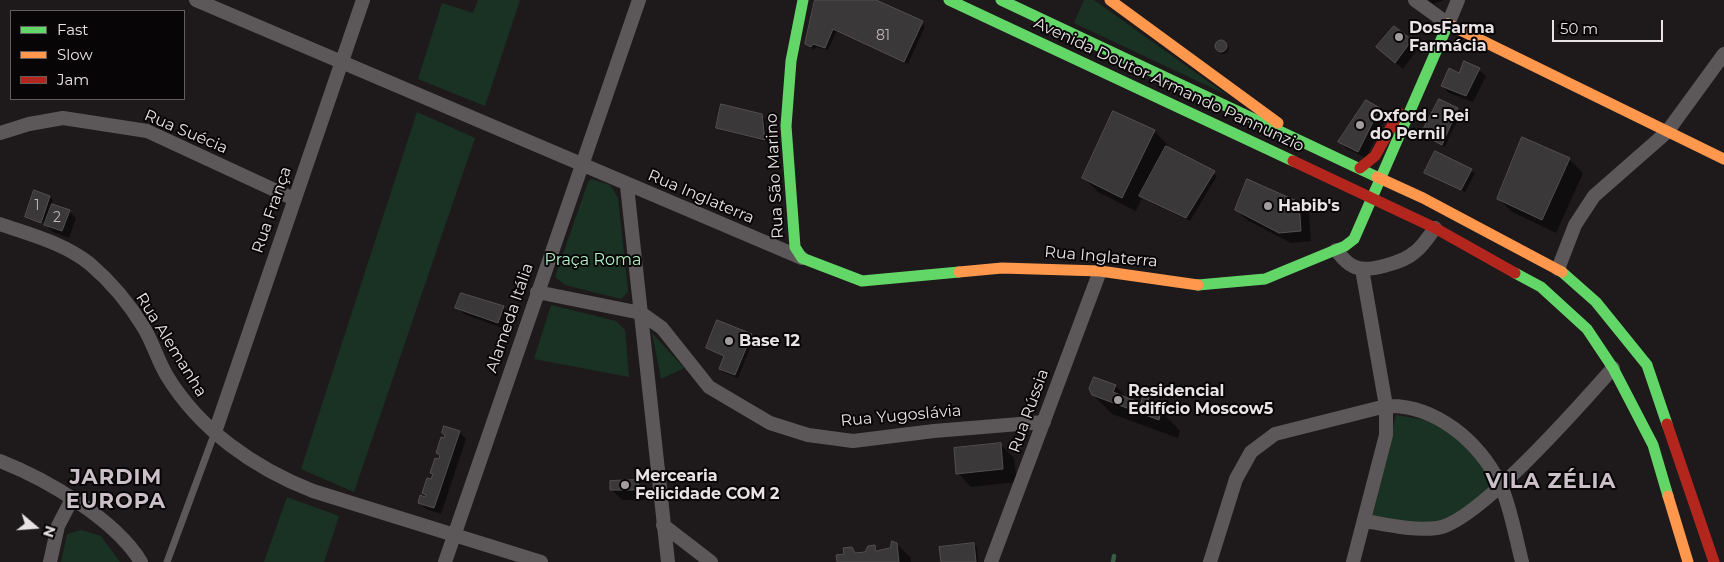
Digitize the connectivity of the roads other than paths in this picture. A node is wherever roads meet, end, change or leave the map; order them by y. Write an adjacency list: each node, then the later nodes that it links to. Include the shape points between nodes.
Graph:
1 (196, 0): 12 (street, Rua Inglaterra)
2 (363, 0): 12 (street, Rua França)
3 (639, 0): 17 (street, Alameda Itália)
4 (803, 0): 26 (main road, Rua São Marino, via 791,61 786,126 793,240 796,252)
5 (949, 0): 22 (main road, Avenida Doutor Armando Pannunzio)
6 (1001, 0): 15 (main road, Avenida Doutor Armando Pannunzio)
7 (1110, 0): 15 (main road)
8 (1415, 0): 10 (street)
9 (1458, 0): 10 (street)
10 (1448, 24): 13 (main road); 18 (main road, via 1375,156); 19 (main road, Rua Inglaterra)
11 (1724, 54): 13 (street)
12 (342, 63): 17 (street, Rua Inglaterra); 21 (street, Rua França)
13 (1667, 132): 16 (main road); 28 (street, via 1594,196 1575,225)
14 (0, 133): 21 (street, Rua Suécia, via 63,118 147,131)
15 (1298, 138): 18 (main road, Avenida Doutor Armando Pannunzio)
16 (1724, 159)
17 (582, 166): 20 (street, Rua Inglaterra); 30 (street, Alameda Itália)
18 (1360, 168): 19 (main road, Avenida Doutor Armando Pannunzio)
19 (1383, 179): 22 (main road, Rua Inglaterra); 28 (main road, Avenida Doutor Armando Pannunzio)
20 (627, 186): 26 (street, Rua Inglaterra); 31 (street)
21 (294, 199): 35 (street, Rua França)
22 (1374, 199): 24 (main road, Avenida Doutor Armando Pannunzio); 25 (main road, Rua Inglaterra, via 1354,239)
23 (0, 224): 35 (street, Rua Alemanha, via 58,244 89,263 111,285 144,328 166,374 187,406)
24 (1435, 228): 27 (street, via 1415,252 1402,261); 32 (main road, Avenida Doutor Armando Pannunzio, via 1541,287 1586,329)
25 (1336, 250): 27 (street, via 1353,267); 29 (main road, Rua Inglaterra, via 1265,279 1200,285)
26 (802, 258): 29 (main road, Rua Inglaterra, via 862,281 1002,268)
27 (1362, 269): 33 (street)
28 (1558, 269): 54 (main road, Avenida Doutor Armando Pannunzio, via 1596,302 1647,365)
29 (1100, 271): 34 (street, Rua Rússia)
30 (537, 292): 31 (street, Rua Yugoslávia); 41 (street, Alameda Itália)
31 (641, 313): 34 (street, Rua Yugoslávia, via 662,328 709,387 770,423 808,435 853,441); 40 (street)
32 (1613, 368): 37 (street); 53 (main road, Avenida Doutor Armando Pannunzio, via 1652,445)
33 (1386, 406): 37 (street, via 1400,406 1433,415 1467,438 1487,461); 39 (street, via 1386,435); 50 (street, via 1275,434 1251,452 1236,479)
34 (1044, 422): 49 (street, Rua Rússia)
35 (215, 432): 41 (street, Rua Alemanha, via 251,461 280,478); 44 (lane)
36 (0, 461): 38 (street, via 29,472)
37 (1501, 486): 39 (street, via 1461,518 1438,528 1399,527); 52 (street)
38 (72, 499): 42 (street, via 58,526); 43 (street, via 111,529)
39 (1365, 521): 51 (street)
40 (663, 525): 47 (street); 48 (street)
41 (454, 535): 45 (street, Alameda Itália); 46 (street, Rua Alemanha)
42 (50, 562)
43 (141, 562)
44 (167, 562)
45 (444, 562)
46 (541, 562)
47 (668, 562)
48 (711, 562)
49 (991, 562)
50 (1210, 562)
51 (1353, 562)
52 (1522, 562)
53 (1688, 562)
54 (1714, 562)

